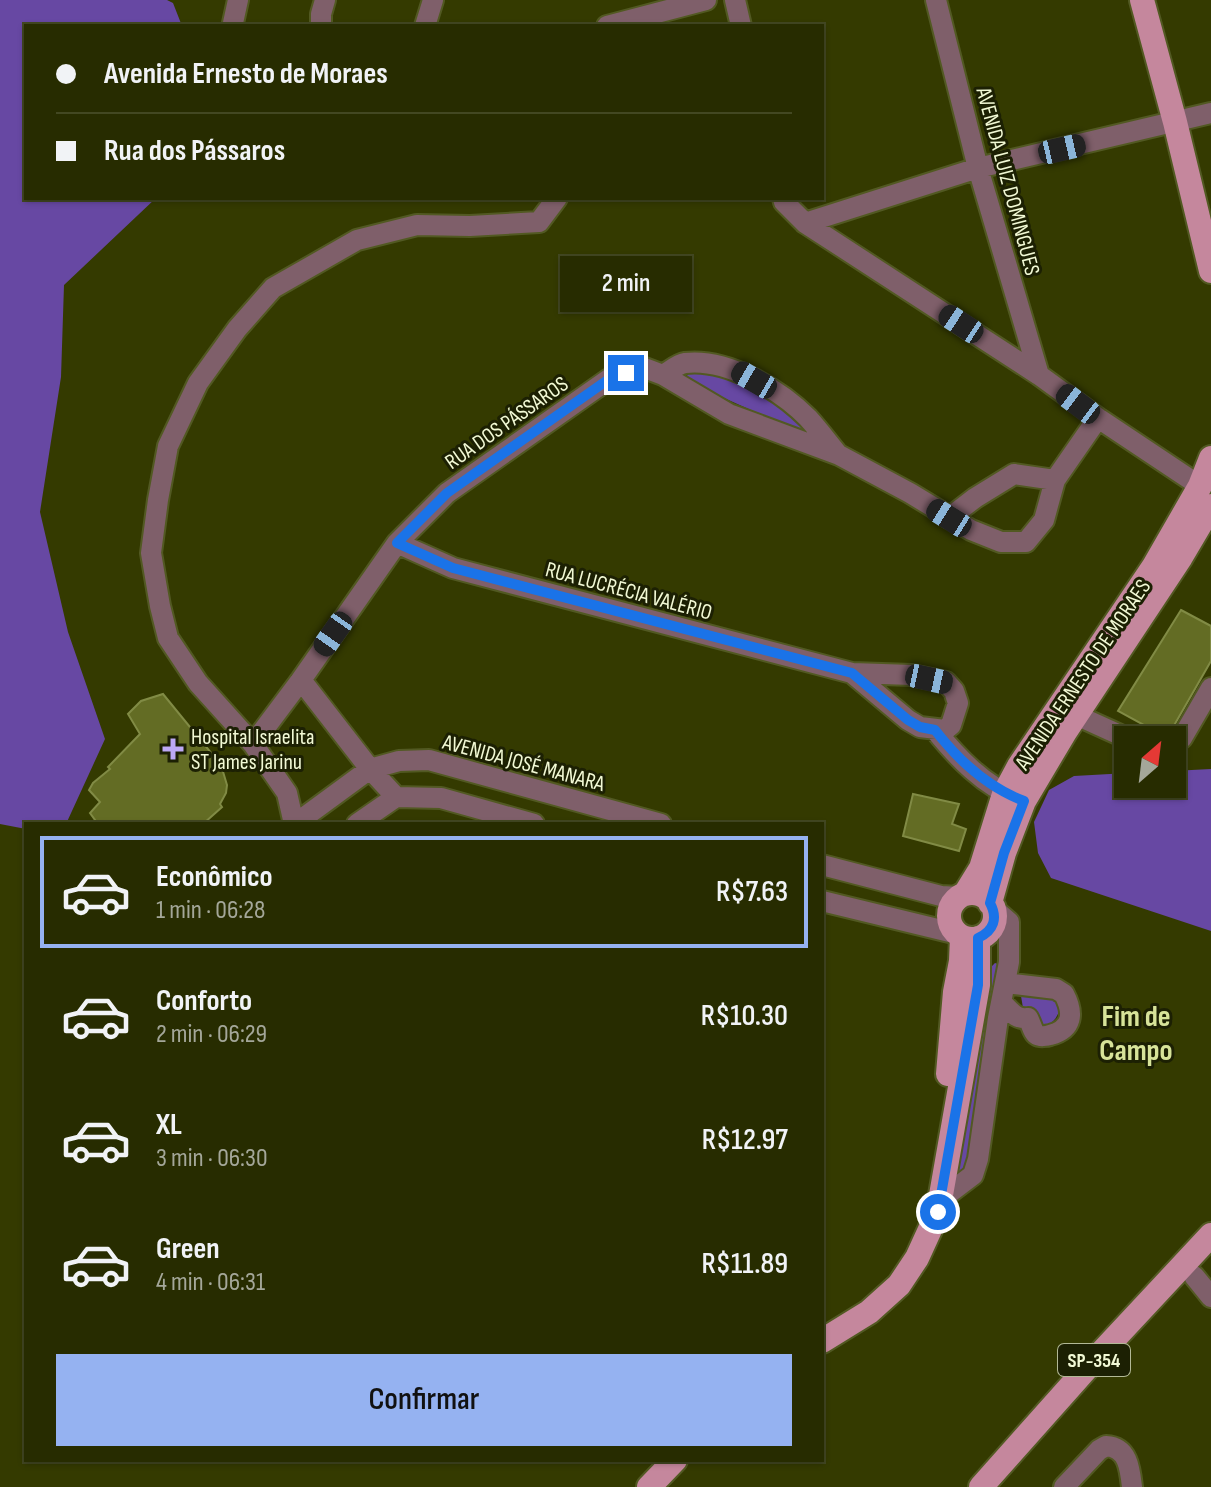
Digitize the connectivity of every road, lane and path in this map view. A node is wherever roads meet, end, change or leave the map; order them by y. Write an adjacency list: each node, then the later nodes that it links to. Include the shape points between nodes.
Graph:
1 (238, 0): 8 (street)
2 (325, 0): 9 (street)
3 (433, 0): 10 (street)
4 (706, 0): 11 (street)
5 (735, 0): 12 (street)
6 (936, 0): 15 (street, AVENIDA LUIZ DOMINGUES)
7 (1142, 0): 14 (main road)
8 (233, 23)
9 (321, 24)
10 (426, 24)
11 (615, 24)
12 (741, 24)
13 (1211, 113): 14 (street)
14 (1175, 122): 15 (street); 19 (main road)
15 (978, 168): 18 (street); 21 (street, AVENIDA LUIZ DOMINGUES)
16 (556, 200): 36 (street, via 539,222 417,225 357,240 273,288 198,383 168,446 151,553 168,638 198,683)
17 (784, 200): 18 (street)
18 (805, 223): 21 (street)
19 (1211, 271)
20 (663, 375): 23 (street, RUA DOS PÁSSAROS, via 729,414); 23 (street, RUA DOS PÁSSAROS, via 682,363 733,368 807,417); 28 (street, RUA DOS PÁSSAROS, via 642,367 609,379 447,493)
21 (1039, 375): 22 (street)
22 (1098, 418): 25 (street, RUA DOS PÁSSAROS); 26 (street)
23 (839, 455): 27 (street, RUA DOS PÁSSAROS)
24 (1211, 458): 26 (main road, AVENIDA ERNESTO DE MORAES)
25 (1055, 480): 27 (street, via 1014,474); 27 (street, RUA DOS PÁSSAROS, via 1044,520 1026,542 1001,542)
26 (1206, 496): 32 (main road, AVENIDA ERNESTO DE MORAES, via 1181,557); 39 (main road, AVENIDA ERNESTO DE MORAES, via 1178,526 1019,766)
27 (949, 518)
28 (397, 543): 29 (street, RUA LUCRÉCIA VALÉRIO, via 453,568); 30 (street, RUA DOS PÁSSAROS)
29 (852, 673): 33 (street, RUA LUCRÉCIA VALÉRIO, via 908,720); 33 (street, RUA LUCRÉCIA VALÉRIO, via 946,682 954,691 957,710 951,725)
30 (301, 680): 36 (street, RUA DOS PÁSSAROS); 37 (street)
31 (1211, 688): 34 (street)
32 (1076, 715): 35 (street); 39 (main road, AVENIDA ERNESTO DE MORAES)
33 (935, 730): 39 (street, via 989,784)
34 (1186, 731)
35 (1114, 732)
36 (253, 744): 40 (street, via 287,793)
37 (370, 769): 38 (street); 41 (street, AVENIDA JOSÉ MANARA); 44 (street, AVENIDA JOSÉ MANARA, via 429,760)
38 (396, 797): 42 (street); 43 (street, via 441,798)
39 (1014, 797): 46 (main road, AVENIDA ERNESTO DE MORAES, via 981,868); 48 (main road, AVENIDA ERNESTO DE MORAES)
40 (294, 822)
41 (298, 822)
42 (360, 822)
43 (527, 822)
44 (654, 822)
45 (824, 866): 46 (street, via 941,896)
46 (962, 895): 48 (main road, via 978,894); 49 (main road, via 951,906 950,925)
47 (824, 901): 49 (street)
48 (992, 905): 49 (main road, via 989,932); 50 (street, via 1009,922)
49 (971, 936): 50 (street); 51 (main road, via 978,985); 56 (main road, via 955,992 943,1134 924,1211 903,1258 873,1294)
50 (1009, 962): 51 (street, via 973,1175 948,1194)
51 (938, 1212): 57 (main road, via 899,1285 869,1312)
52 (1211, 1235): 62 (main road, SP-354)
53 (1211, 1259): 54 (main road, SP-354)
54 (1194, 1276): 55 (street); 63 (main road, SP-354)
55 (1211, 1297)
56 (824, 1325)
57 (824, 1340)
58 (655, 1462): 60 (main road)
59 (673, 1462): 61 (main road)
60 (632, 1487)
61 (649, 1487)
62 (981, 1487)
63 (998, 1487)
64 (1064, 1487): 65 (street, via 1106,1446 1124,1455)
65 (1132, 1487)

